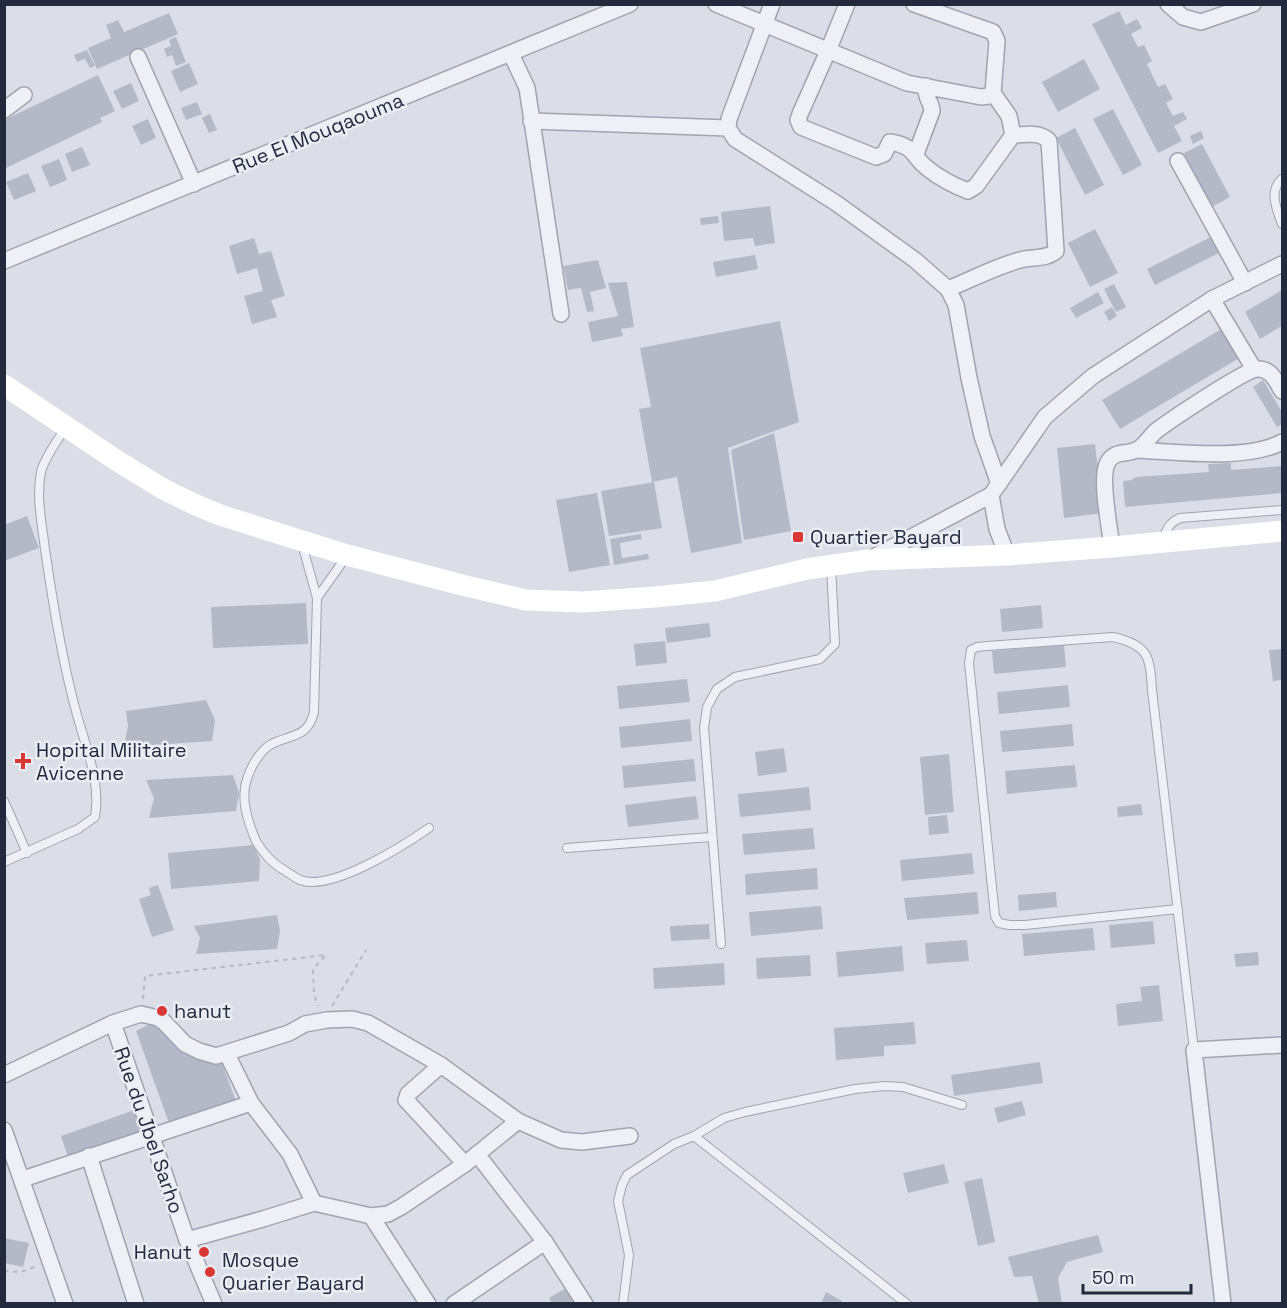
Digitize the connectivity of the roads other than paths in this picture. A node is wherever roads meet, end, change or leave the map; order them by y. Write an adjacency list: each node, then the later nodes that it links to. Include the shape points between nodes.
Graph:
1 (599, 4): 9 (lane)
2 (630, 4): 9 (street, Rue El Mouqaouma)
3 (716, 4): 10 (street)
4 (772, 4): 10 (street)
5 (847, 4): 11 (street)
6 (914, 4): 15 (street, via 993,32 997,40)
7 (1168, 4): 8 (street, via 1183,17 1201,22)
8 (1253, 4)
9 (593, 20): 12 (street, Rue El Mouqaouma)
10 (764, 24): 11 (street); 19 (street)
11 (828, 51): 14 (street, via 906,83); 21 (street, via 800,114 801,127 876,157 884,154 890,142)
12 (511, 54): 18 (street, via 527,88); 24 (street, Rue El Mouqaouma)
13 (138, 57): 24 (street)
14 (926, 86): 15 (street, via 981,97); 21 (street, via 932,111)
15 (993, 93): 20 (street, via 1010,116)
16 (24, 95): 17 (street)
17 (4, 110)
18 (531, 121): 19 (street); 31 (street)
19 (728, 128): 29 (street, via 735,139 836,203)
20 (1013, 135): 21 (street, via 976,186 968,191 929,170); 29 (street, via 1035,134 1048,141 1056,251 1003,266)
21 (916, 154)
22 (1178, 161): 28 (street)
23 (1282, 178): 25 (lane, via 1274,198)
24 (194, 184): 26 (street, Rue El Mouqaouma)
25 (1282, 224)
26 (4, 261)
27 (1282, 264): 28 (street)
28 (1245, 283): 30 (street)
29 (948, 289): 38 (street, via 956,305)
30 (1212, 299): 32 (street); 38 (street, via 1092,376 1045,417)
31 (561, 314)
32 (1254, 369): 34 (street, via 1271,374); 37 (street, via 1156,432)
33 (5, 385): 35 (main road)
34 (1282, 392)
35 (66, 426): 41 (main road, via 175,495 220,515); 53 (lane, via 42,469 40,511 67,680 98,800 95,817)
36 (1282, 442): 37 (street, via 1231,453)
37 (1137, 450): 43 (street, via 1117,453 1108,461 1104,477)
38 (995, 489): 45 (street, via 997,529); 46 (street)
39 (1282, 510): 42 (lane, via 1180,518 1169,525)
40 (1282, 531): 42 (main road)
41 (300, 540): 44 (main road); 48 (lane)
42 (1161, 543): 43 (main road)
43 (1112, 548): 45 (main road)
44 (347, 555): 47 (main road, via 526,600 584,602 716,591); 48 (lane)
45 (1008, 555): 46 (main road)
46 (868, 560): 47 (main road)
47 (831, 564): 51 (lane, via 835,644 820,659 735,677 717,689 707,707 704,728)
48 (317, 598): 50 (lane, via 312,723 303,732 268,746 247,777 247,820 258,844 276,865 301,880 315,881 346,875)
49 (4, 801): 53 (lane)
50 (429, 828)
51 (711, 837): 52 (lane); 56 (lane)
52 (567, 848)
53 (27, 853): 54 (lane)
54 (4, 862)
55 (1178, 909): 55 (lane, via 1025,925 999,923 995,915 969,663 976,647 1113,637 1144,650 1150,663); 59 (lane)
56 (721, 944)
57 (113, 1023): 60 (street, via 141,1014 158,1018 185,1044 216,1056); 62 (street); 67 (street, Rue du Jbel Sarho)
58 (1282, 1045): 59 (street)
59 (1194, 1050): 86 (street)
60 (227, 1054): 61 (street, via 305,1024 352,1019 368,1023); 63 (street)
61 (441, 1065): 65 (street); 72 (street, via 406,1100)
62 (4, 1075)
63 (250, 1103): 67 (street); 74 (street, via 290,1154)
64 (962, 1104): 69 (lane, via 903,1087 864,1088 745,1112 724,1118)
65 (518, 1120): 68 (street, via 572,1142); 70 (street)
66 (4, 1130): 73 (street)
67 (150, 1136): 71 (street); 76 (street, Rue du Jbel Sarho)
68 (630, 1136)
69 (694, 1136): 84 (lane, via 674,1144 627,1175 622,1185 618,1201 629,1255); 85 (lane)
70 (477, 1154): 72 (street); 77 (street)
71 (89, 1156): 73 (street); 79 (street)
72 (465, 1164): 75 (street, via 401,1207)
73 (23, 1179): 78 (street)
74 (314, 1203): 75 (street); 76 (street)
75 (371, 1216): 81 (street)
76 (187, 1240): 80 (street, Rue du Jbel Sarho)
77 (545, 1242): 82 (street); 83 (street)
78 (65, 1304)
79 (136, 1304)
80 (214, 1304)
81 (428, 1304)
82 (454, 1304)
83 (585, 1304)
84 (623, 1304)
85 (907, 1304)
86 (1223, 1304)

